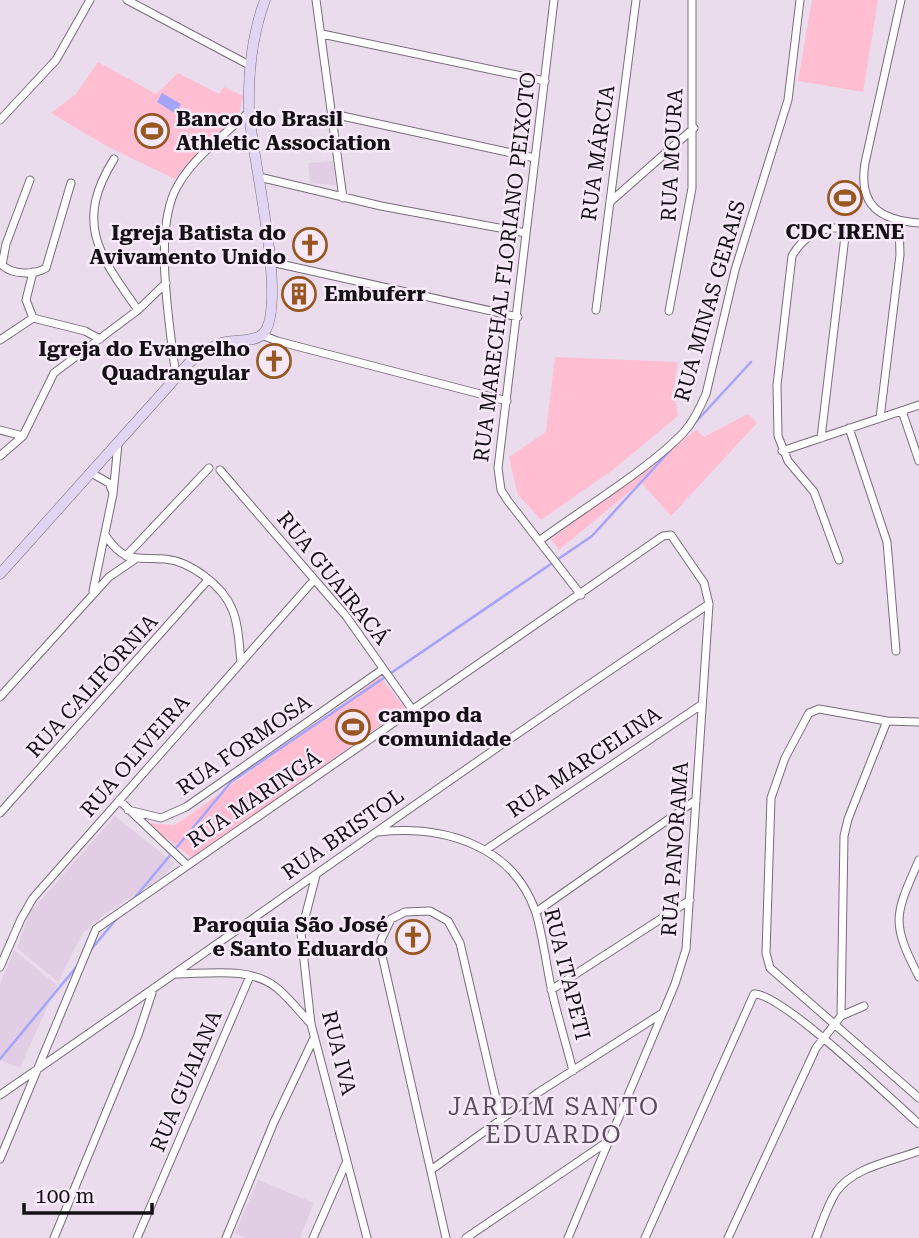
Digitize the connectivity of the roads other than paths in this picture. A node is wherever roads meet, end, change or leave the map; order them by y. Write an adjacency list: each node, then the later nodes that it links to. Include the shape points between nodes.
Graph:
1 (90, 0): 15 (street, via 56,60)
2 (127, 0): 11 (street)
3 (265, 0): 11 (main road)
4 (316, 0): 10 (street)
5 (554, 0): 12 (street, RUA MARECHAL FLORIANO PEIXOTO)
6 (636, 0): 23 (street, RUA MÁRCIA)
7 (692, 0): 16 (street, RUA MOURA)
8 (800, 0): 57 (street, RUA MINAS GERAIS, via 788,100 735,270 700,407 671,443)
9 (901, 0): 24 (street, via 864,171 872,206)
10 (322, 34): 12 (street); 14 (street)
11 (251, 66): 13 (main road)
12 (545, 81): 17 (street, RUA MARECHAL FLORIANO PEIXOTO)
13 (250, 111): 19 (main road); 29 (street, via 174,191 166,222)
14 (333, 114): 17 (street); 22 (street)
15 (0, 120)
16 (694, 128): 23 (street); 32 (street, RUA MOURA, via 692,188)
17 (535, 158): 26 (street, RUA MARECHAL FLORIANO PEIXOTO)
18 (114, 159): 30 (street, via 93,203 94,236 108,268)
19 (259, 177): 22 (street); 27 (main road)
20 (30, 180): 28 (street, via 2,265 8,270)
21 (71, 183): 28 (street, via 49,263)
22 (343, 198): 26 (street)
23 (610, 202): 31 (street, RUA MÁRCIA)
24 (899, 222): 25 (street); 42 (street, via 900,254)
25 (919, 223)
26 (526, 233): 33 (street, RUA MARECHAL FLORIANO PEIXOTO)
27 (271, 262): 33 (street); 35 (main road, via 271,309)
28 (33, 272): 34 (street, via 26,300)
29 (166, 283): 30 (street); 38 (street)
30 (138, 310): 36 (street)
31 (596, 310)
32 (669, 311)
33 (518, 317): 39 (street, RUA MARECHAL FLORIANO PEIXOTO)
34 (33, 318): 36 (street); 37 (street)
35 (262, 335): 38 (main road, via 222,343 198,356); 39 (street)
36 (100, 339): 45 (street, via 54,373)
37 (0, 340)
38 (176, 377): 47 (main road)
39 (507, 401): 57 (street, RUA MARECHAL FLORIANO PEIXOTO, via 498,478 508,501)
40 (919, 405): 41 (street)
41 (902, 411): 42 (street); 50 (street)
42 (880, 418): 43 (street)
43 (849, 428): 46 (street); 66 (street, via 887,542)
44 (0, 430): 45 (street)
45 (23, 436): 49 (street)
46 (821, 438): 48 (street); 48 (street, via 846,228 820,230 792,256 775,404)
47 (118, 444): 53 (main road); 54 (street)
48 (782, 451): 59 (street, via 814,492)
49 (0, 456)
50 (919, 461)
51 (209, 468): 58 (street)
52 (220, 470): 62 (street, RUA GUAIRACÁ)
53 (93, 474): 54 (street, via 109,484); 60 (main road)
54 (113, 494): 55 (street)
55 (105, 535): 58 (street); 63 (street)
56 (671, 535): 64 (street, RUA MARINGÁ, via 663,536); 65 (street, RUA PANORAMA, via 704,583)
57 (539, 541): 64 (street, RUA MARECHAL FLORIANO PEIXOTO)
58 (130, 558): 61 (street, via 167,559); 63 (street)
59 (839, 559)
60 (0, 573)
61 (208, 580): 67 (street, via 232,609); 77 (street, RUA CALIFÓRNIA)
62 (314, 580): 67 (street, RUA OLIVEIRA); 68 (street, RUA GUAIRACÁ)
63 (92, 595): 69 (street)
64 (581, 595): 71 (street, RUA MARINGÁ)
65 (709, 604): 70 (street, RUA PANORAMA); 78 (street, RUA BRISTOL)
66 (896, 651)
67 (241, 662): 74 (street, RUA OLIVEIRA)
68 (383, 669): 71 (street, RUA GUAIRACÁ); 76 (street, RUA FORMOSA, via 186,807 161,818)
69 (0, 697)
70 (701, 705): 75 (street, RUA PANORAMA); 79 (street, RUA MARCELINA)
71 (414, 712): 81 (street, RUA MARINGÁ)
72 (887, 721): 73 (street); 93 (street, via 845,826); 95 (street, via 815,709 808,713 771,798 766,953 770,968)
73 (919, 722)
74 (119, 800): 76 (street); 85 (street, RUA OLIVEIRA, via 26,909)
75 (696, 800): 83 (street, RUA PANORAMA); 84 (street)
76 (128, 810): 81 (street)
77 (0, 813)
78 (375, 832): 79 (street, RUA ITAPETI, via 418,828); 82 (street, RUA BRISTOL)
79 (487, 849): 84 (street, RUA ITAPETI, via 507,867)
80 (919, 860): 88 (street, via 898,915 901,941)
81 (187, 865): 98 (street, RUA MARINGÁ, via 96,929)
82 (317, 875): 86 (street, RUA BRISTOL); 94 (street, RUA IVA, via 302,933)
83 (690, 900): 89 (street); 92 (street, RUA PANORAMA, via 686,949)
84 (536, 912): 89 (street, RUA ITAPETI)
85 (0, 967)
86 (176, 974): 87 (street); 90 (street, RUA BRISTOL)
87 (250, 976): 94 (street, via 276,987); 110 (street, RUA GUAIANA)
88 (919, 977)
89 (551, 990): 99 (street, RUA ITAPETI)
90 (152, 992): 98 (street, RUA BRISTOL); 109 (street)
91 (864, 1006): 93 (street)
92 (662, 1014): 99 (street); 104 (street, RUA PANORAMA)
93 (841, 1016): 95 (street)
94 (311, 1024): 96 (street, RUA IVA)
95 (834, 1025): 97 (street); 101 (street)
96 (314, 1038): 107 (street, RUA IVA); 111 (street)
97 (823, 1038): 103 (street); 117 (street, via 775,1000 754,994); 118 (street)
98 (38, 1069): 100 (street, RUA BRISTOL); 106 (street, RUA MARINGÁ)
99 (573, 1071): 102 (street)
100 (0, 1095)
101 (919, 1098)
102 (501, 1120): 108 (street); 108 (street, via 460,943 441,914 405,912 391,919 381,951)
103 (919, 1124)
104 (608, 1141): 115 (street); 116 (street, RUA PANORAMA)
105 (919, 1151): 119 (street, via 847,1181 836,1193)
106 (0, 1159)
107 (346, 1162): 112 (street); 113 (street, RUA IVA)
108 (431, 1170): 114 (street)
109 (54, 1238)
110 (137, 1238)
111 (226, 1238)
112 (313, 1238)
113 (366, 1238)
114 (446, 1238)
115 (466, 1238)
116 (568, 1238)
117 (645, 1238)
118 (728, 1238)
119 (816, 1238)

